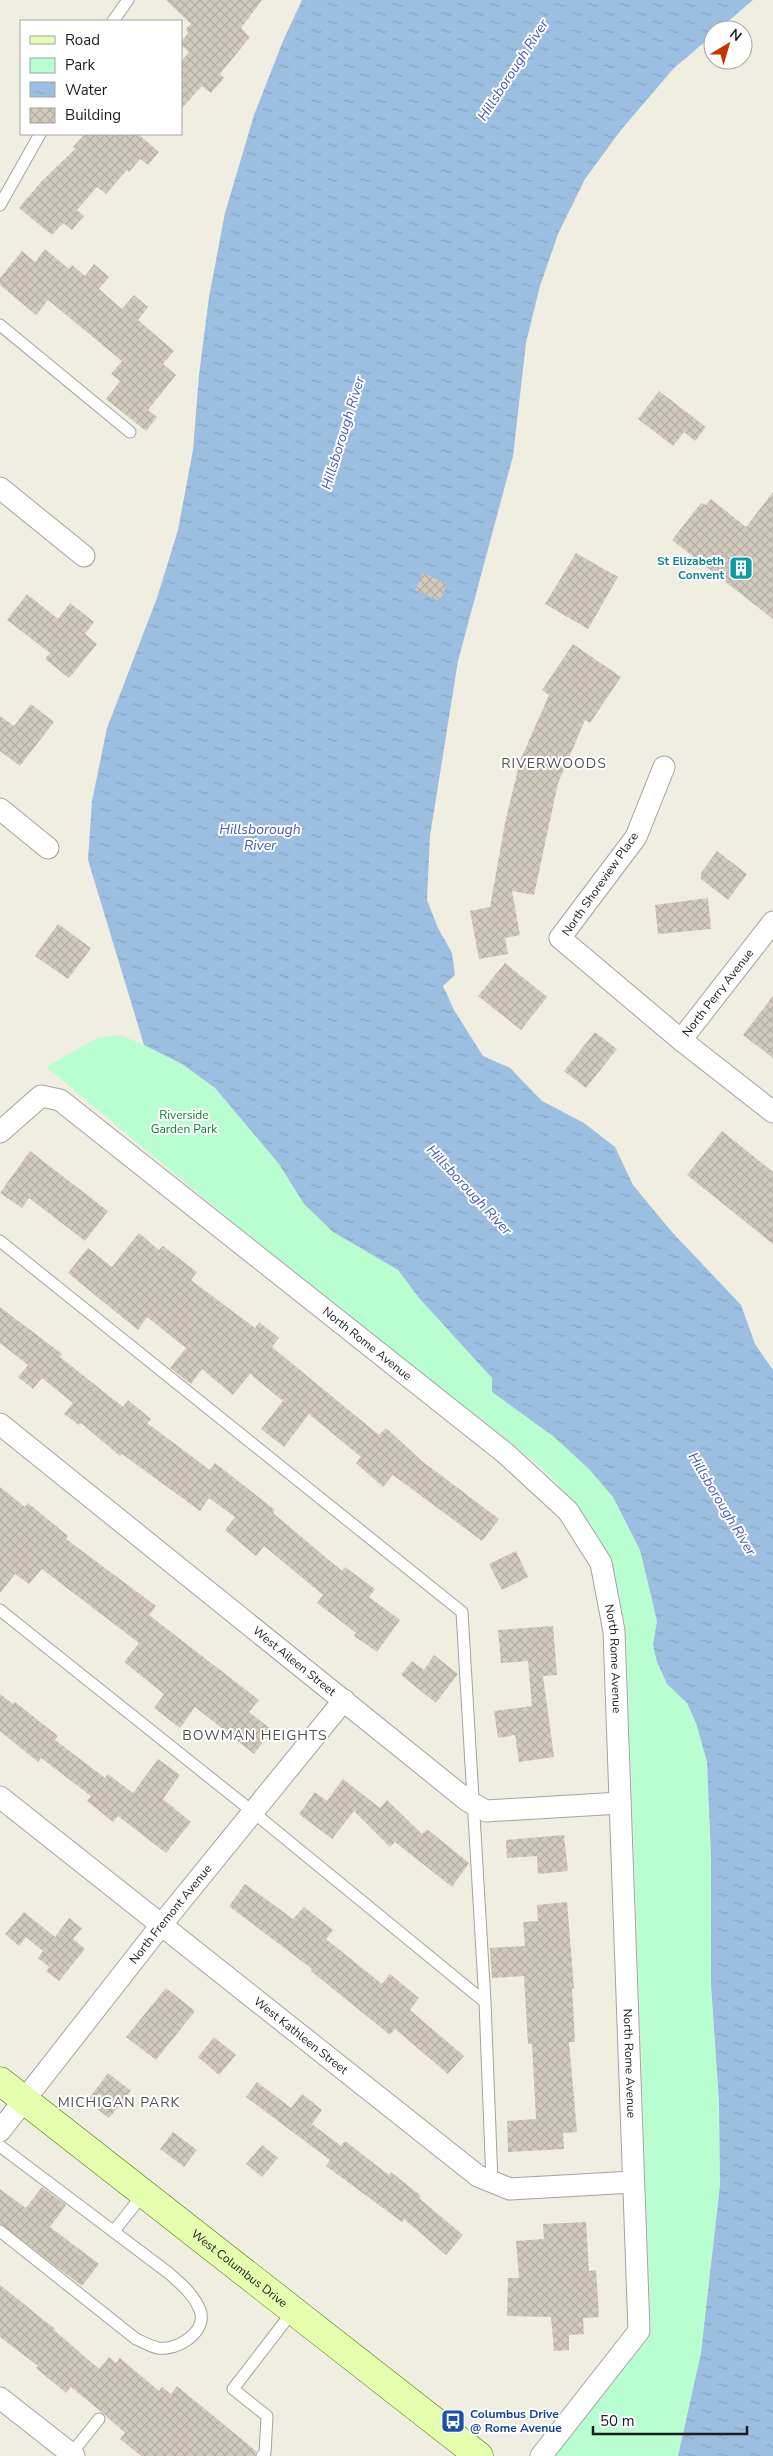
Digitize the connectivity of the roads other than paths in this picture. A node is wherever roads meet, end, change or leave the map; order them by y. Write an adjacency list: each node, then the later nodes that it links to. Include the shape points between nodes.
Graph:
1 (128, 0): 2 (lane)
2 (114, 20)
3 (39, 135): 4 (lane)
4 (0, 205)
5 (0, 325): 6 (lane)
6 (130, 432)
7 (0, 488): 8 (street)
8 (84, 556)
9 (664, 768): 13 (street, North Shoreview Place, via 636,837 560,938)
10 (0, 809): 11 (street)
11 (48, 848)
12 (773, 922): 13 (street, North Perry Avenue)
13 (681, 1040): 14 (street)
14 (773, 1112)
15 (0, 1132): 21 (street, North Rome Avenue, via 41,1096 60,1100 505,1454 568,1511 601,1563 614,1631)
16 (0, 1241): 22 (lane, via 462,1612)
17 (0, 1424): 19 (street, West Aileen Street)
18 (0, 1610): 23 (lane)
19 (344, 1700): 22 (street, West Aileen Street); 23 (street, North Fremont Avenue)
20 (0, 1797): 24 (street, West Kathleen Street)
21 (620, 1803): 22 (street, West Aileen Street, via 486,1811); 31 (street, North Rome Avenue)
22 (475, 1804): 25 (lane)
23 (253, 1812): 24 (street, North Fremont Avenue); 25 (lane)
24 (162, 1924): 27 (street, North Fremont Avenue); 30 (street, West Kathleen Street, via 478,2176)
25 (485, 2002): 30 (lane)
26 (0, 2081): 27 (main road, West Columbus Drive)
27 (25, 2101): 28 (street, North Fremont Avenue); 32 (main road, West Columbus Drive)
28 (0, 2131)
29 (0, 2146): 34 (lane)
30 (492, 2182): 31 (street, West Kathleen Street, via 510,2189)
31 (633, 2182): 41 (street, North Rome Avenue, via 639,2331)
32 (144, 2193): 34 (lane); 35 (main road, West Columbus Drive)
33 (0, 2231): 34 (lane, via 136,2340 159,2348 184,2343 199,2328 201,2312 191,2294)
34 (114, 2231)
35 (293, 2311): 39 (lane, via 233,2389 267,2416 265,2453); 40 (main road, West Columbus Drive)
36 (0, 2398): 38 (street)
37 (99, 2419): 38 (lane)
38 (72, 2455)
39 (262, 2456)
40 (479, 2456)
41 (541, 2456)

